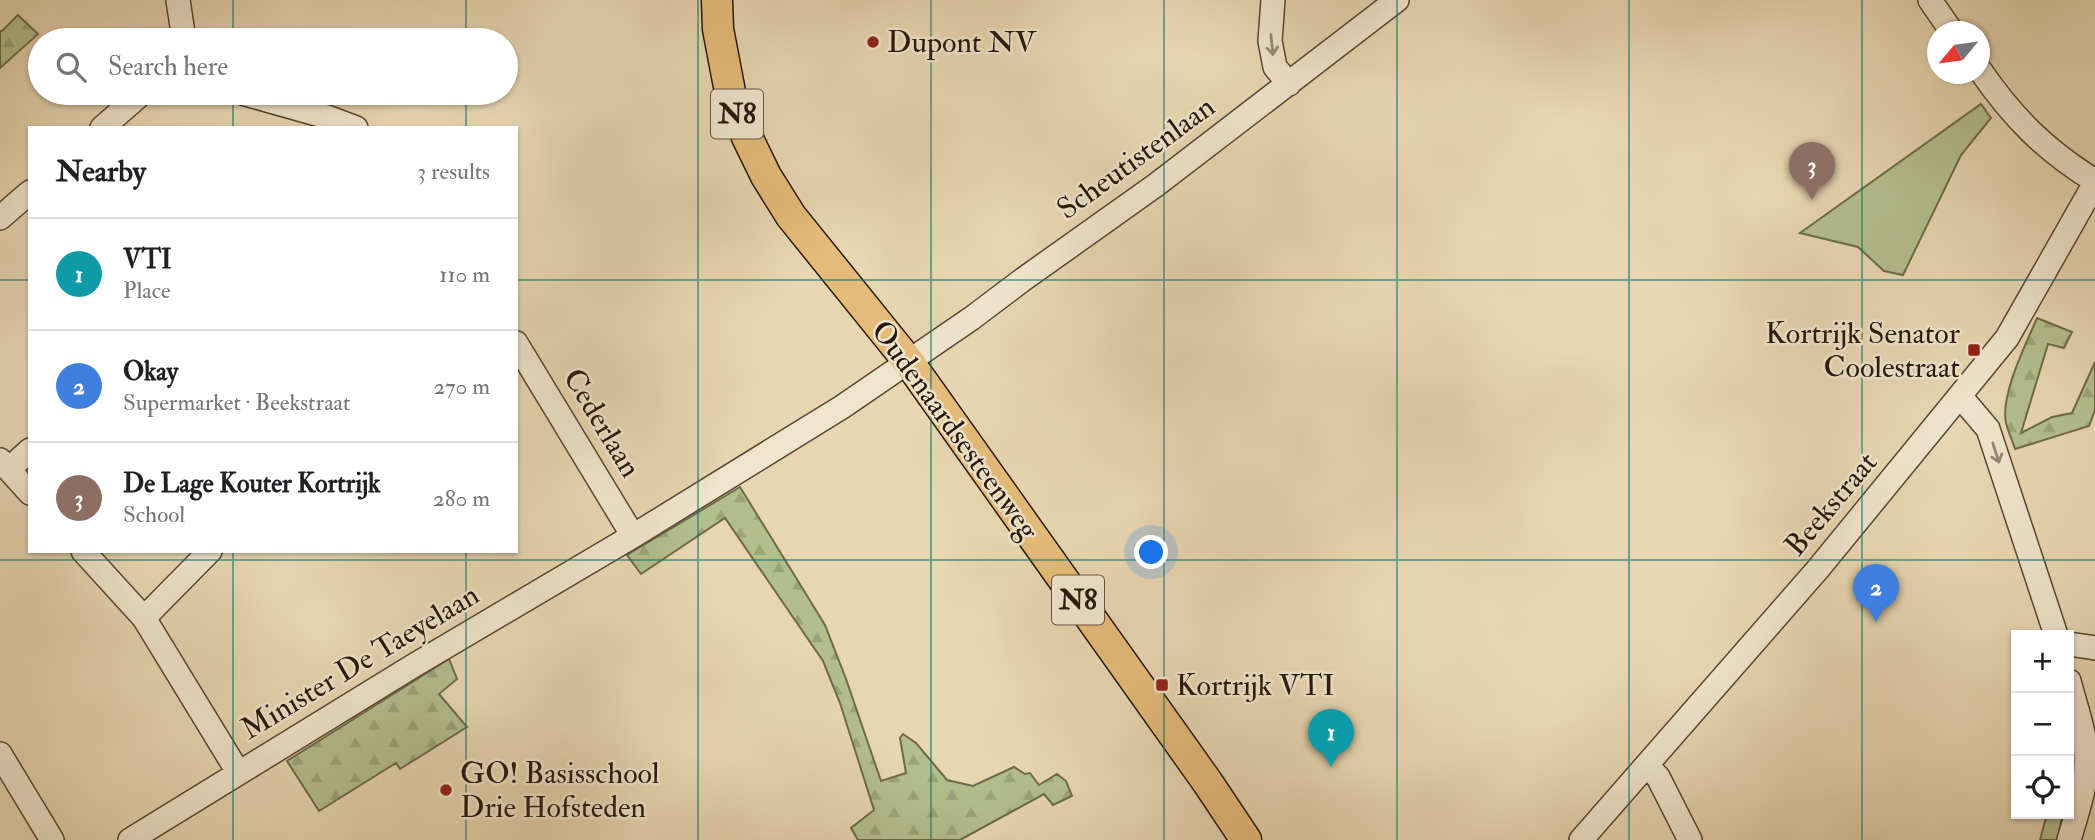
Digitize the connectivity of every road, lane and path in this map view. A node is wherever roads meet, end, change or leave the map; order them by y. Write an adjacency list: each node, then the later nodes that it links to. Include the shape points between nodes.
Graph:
1 (178, 0): 7 (street)
2 (717, 0): 18 (main road, Oudenaardsesteenweg / N8, via 730,97 766,176 802,231)
3 (1273, 0): 8 (street, one-way to 8, via 1270,41 1275,67)
4 (1397, 0): 8 (street, Scheutistenlaan)
5 (1930, 0): 6 (street)
6 (1944, 21)
7 (182, 28)
8 (1289, 84): 18 (street, Scheutistenlaan)
9 (1990, 84): 14 (street, Beekstraat, via 2024,127 2066,164)
10 (128, 105): 12 (street)
11 (284, 105): 13 (street)
12 (104, 126)
13 (351, 126)
14 (2095, 182): 19 (street, Beekstraat, via 2014,327)
15 (28, 194): 16 (street)
16 (0, 218)
17 (518, 347): 23 (street, Cederlaan)
18 (908, 361): 23 (street, Minister De Taeyelaan, via 832,414); 36 (main road, Oudenaardsesteenweg / N8)
19 (1960, 396): 27 (street, one-way to 27, via 1988,429); 32 (street, Beekstraat)
20 (28, 451): 21 (street)
21 (4, 464): 22 (street)
22 (28, 491)
23 (633, 536): 33 (street, Minister De Taeyelaan)
24 (85, 553): 26 (street)
25 (208, 553): 26 (street)
26 (144, 618): 33 (street)
27 (2054, 630)
28 (2074, 644): 29 (street)
29 (2095, 648)
30 (2072, 693): 39 (street, via 2086,762)
31 (0, 754): 34 (street)
32 (1647, 766): 37 (street, Beekstraat); 38 (street, via 1658,777)
33 (238, 772): 35 (street, Minister De Taeyelaan)
34 (52, 840)
35 (130, 840)
36 (1246, 840)
37 (1581, 840)
38 (1690, 840)
39 (2069, 840)

